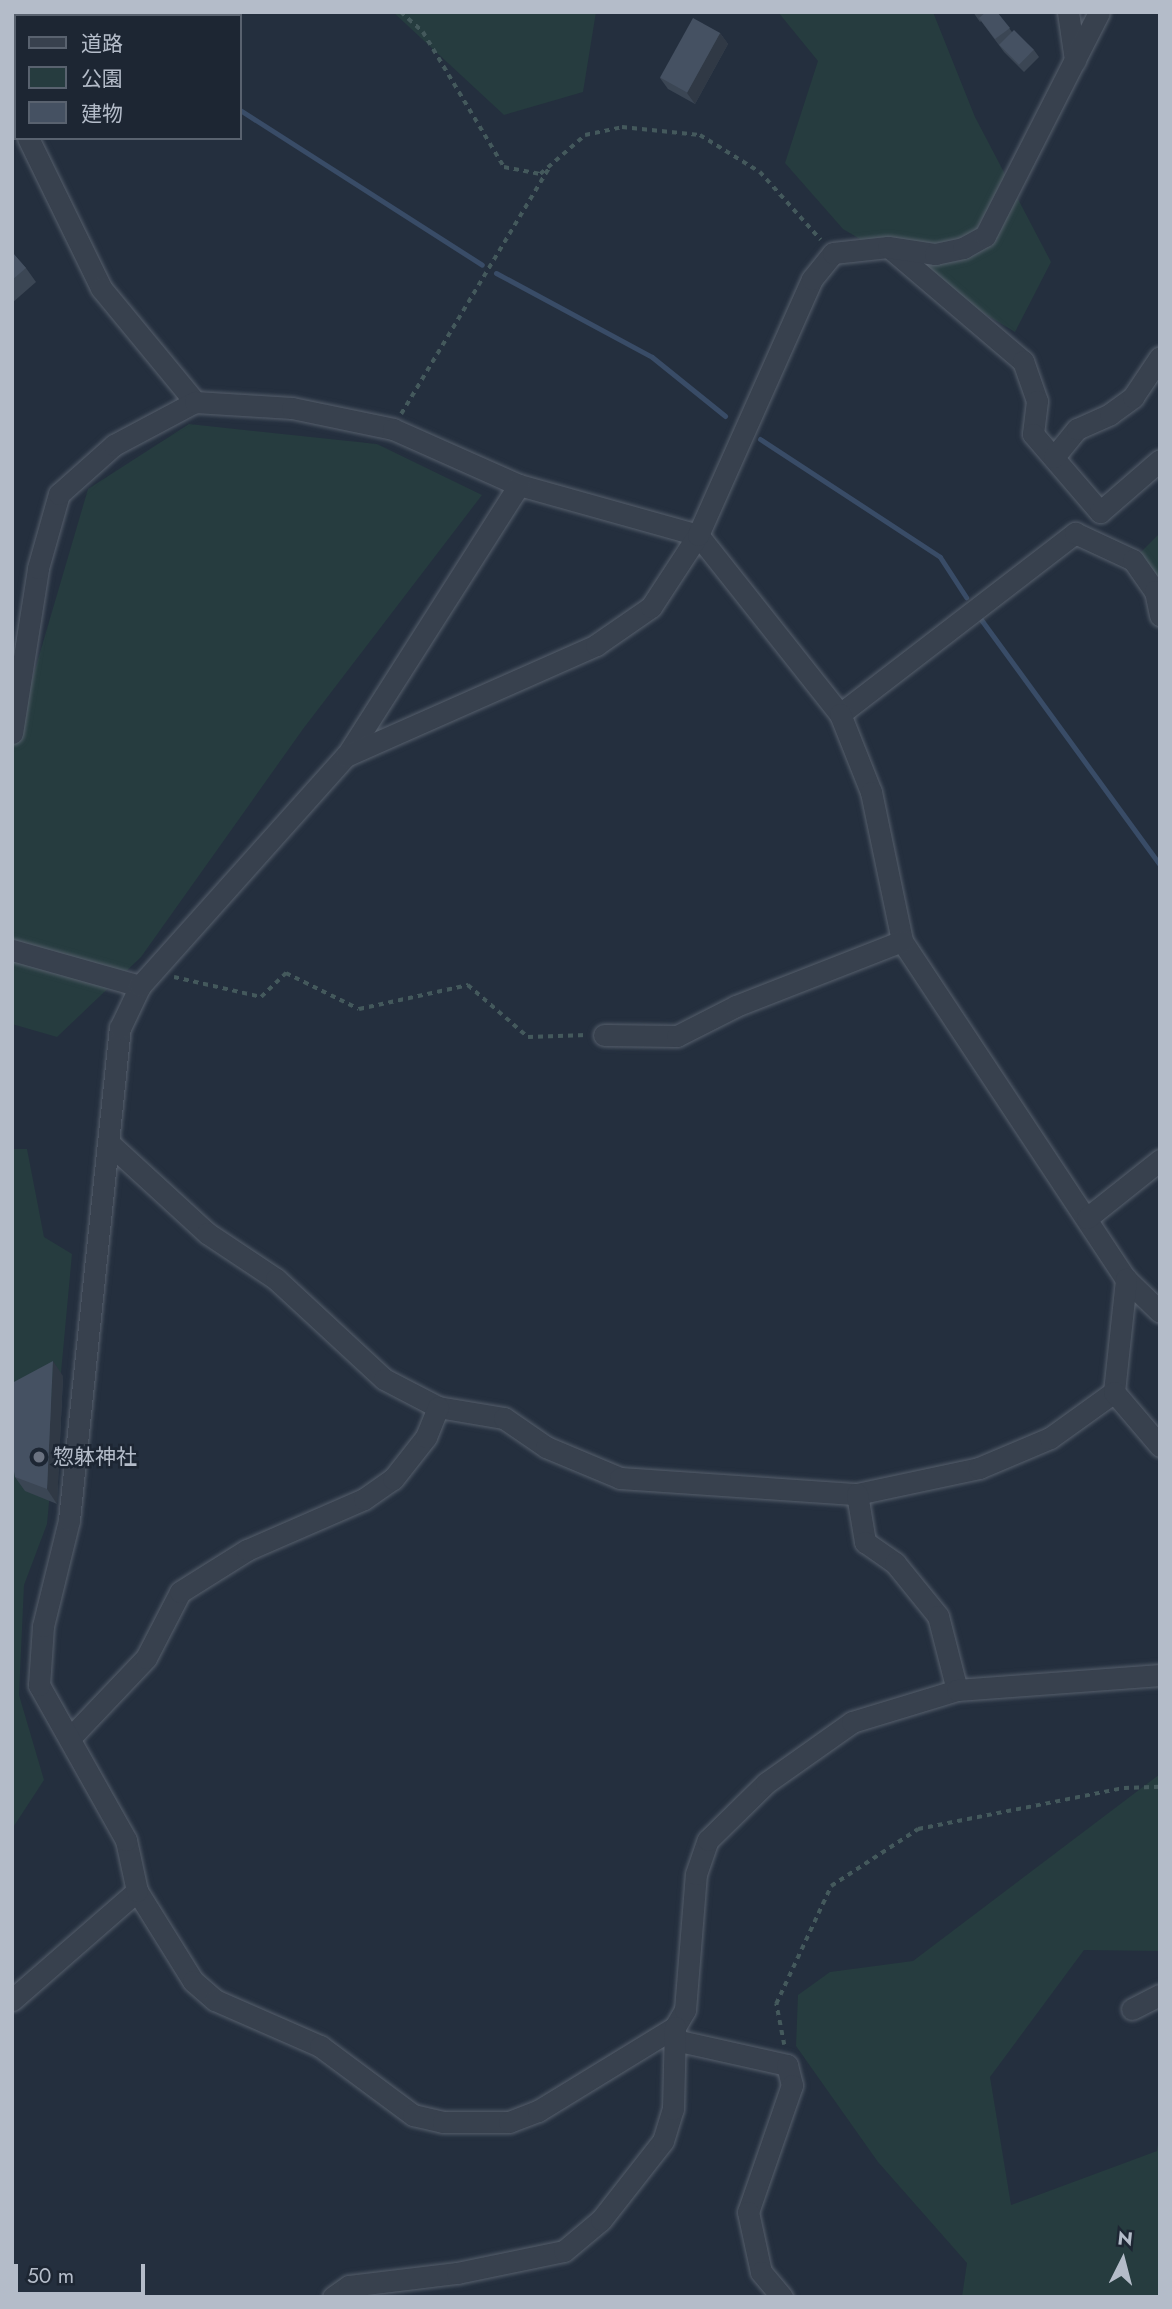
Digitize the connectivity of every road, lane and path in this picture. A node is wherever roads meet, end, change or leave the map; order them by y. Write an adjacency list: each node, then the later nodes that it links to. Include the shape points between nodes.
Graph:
1 (401, 12): 6 (path, via 423,32 504,167 540,174)
2 (1068, 12): 4 (street)
3 (1099, 12): 4 (street)
4 (1075, 60): 7 (street, via 985,236 963,248 935,254)
5 (29, 140): 10 (street, via 101,288)
6 (551, 164): 8 (path, via 585,135 622,127 700,135 760,172); 11 (path)
7 (888, 247): 8 (street); 12 (street, via 1023,361 1037,401 1033,434)
8 (833, 253): 15 (street, via 812,279)
9 (1160, 357): 12 (street, via 1133,397 1077,429)
10 (195, 402): 11 (street, via 292,408); 18 (street, via 114,445 59,494 38,568)
11 (393, 429): 14 (street)
12 (1054, 457): 13 (street, via 1100,512)
13 (1160, 460)
14 (519, 485): 15 (street); 19 (street)
15 (698, 535): 17 (street); 19 (street, via 651,607 596,645)
16 (1160, 615): 17 (street, via 1155,591 1133,560 1074,533)
17 (840, 714): 20 (street, via 871,792)
18 (12, 733)
19 (346, 756): 22 (street)
20 (902, 941): 23 (street, via 736,1006 677,1036); 26 (street)
21 (12, 950): 22 (street)
22 (148, 979): 23 (path, via 261,997 286,973 359,1009 468,985 528,1037); 24 (street, via 120,1028)
23 (604, 1035)
24 (110, 1144): 30 (street, via 207,1233 276,1279 384,1380); 35 (street, via 83,1358 69,1520 43,1626 39,1685)
25 (1160, 1160): 26 (street)
26 (1087, 1218): 27 (street)
27 (1126, 1279): 28 (street); 29 (street)
28 (1160, 1312)
29 (1114, 1392): 31 (street); 32 (street, via 1050,1438 979,1468)
30 (438, 1407): 32 (street, via 504,1418 546,1447 620,1478); 35 (street, via 426,1437 393,1479 364,1499 247,1550 180,1592 146,1658)
31 (1160, 1446)
32 (857, 1494): 34 (street, via 866,1542 895,1563 938,1616)
33 (1160, 1675): 34 (street)
34 (957, 1690): 41 (street, via 852,1722 766,1783 708,1840 696,1874 685,2010)
35 (70, 1738): 37 (street, via 126,1840)
36 (1160, 1787): 42 (path, via 1124,1788 918,1829 831,1886 776,2004)
37 (136, 1891): 39 (street); 41 (street, via 193,1981 215,2000 320,2046 423,2117 443,2122 509,2122 538,2111)
38 (1160, 1995): 40 (street)
39 (12, 2000)
40 (1132, 2008)
41 (675, 2034): 42 (street); 43 (street, via 673,2109 663,2141 601,2220 564,2251 457,2273 349,2286)
42 (787, 2065): 44 (street, via 792,2085 748,2212 761,2272)
43 (333, 2297)
44 (782, 2297)

